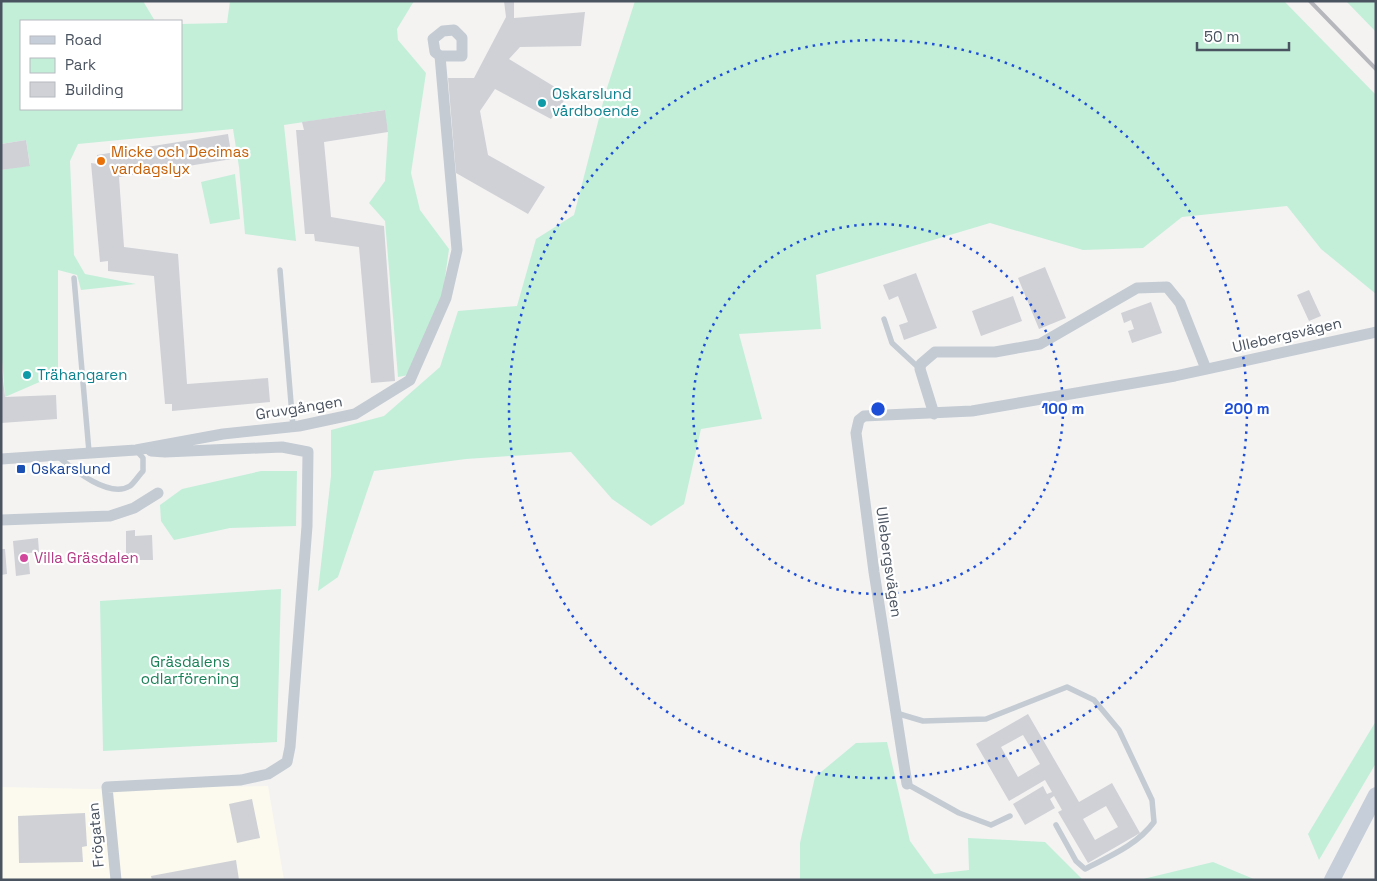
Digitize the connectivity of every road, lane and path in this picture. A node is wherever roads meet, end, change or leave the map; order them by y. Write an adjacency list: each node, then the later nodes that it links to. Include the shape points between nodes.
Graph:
1 (440, 56): 9 (street, Gruvgången, via 457,250 446,298 431,336 410,380 355,414)
2 (280, 270): 9 (lane)
3 (74, 278): 11 (lane)
4 (884, 319): 6 (lane, via 892,342)
5 (1376, 332): 7 (street, Ullebergsvägen)
6 (920, 369): 7 (street, via 921,364 935,352 995,352 1040,344 1138,288 1167,287 1180,303); 8 (street)
7 (1206, 369): 8 (street, Ullebergsvägen, via 972,411)
8 (934, 414): 16 (street, Ullebergsvägen, via 864,416 859,420 856,433)
9 (293, 427): 10 (street, Gruvgången, via 223,434)
10 (136, 450): 11 (street, Gruvgången); 12 (lane, via 143,458 143,471 129,486 115,488 81,476); 21 (street, Frögatan, via 165,452 282,447 308,452 307,526 287,762 268,774 241,780 107,787)
11 (89, 452): 12 (street, Gruvgången)
12 (56, 456): 13 (street, Gruvgången)
13 (1, 458)
14 (158, 493): 15 (street, via 134,508 110,516)
15 (1, 520)
16 (896, 713): 17 (street, Ullebergsvägen); 20 (lane, via 922,721 986,719 1067,687 1094,700 1119,730 1152,800 1154,822 1133,843 1085,869 1076,861)
17 (907, 784): 19 (lane, via 959,813 991,825)
18 (1376, 795): 22 (main road)
19 (1010, 816)
20 (1056, 825)
21 (116, 880)
22 (1332, 880)

